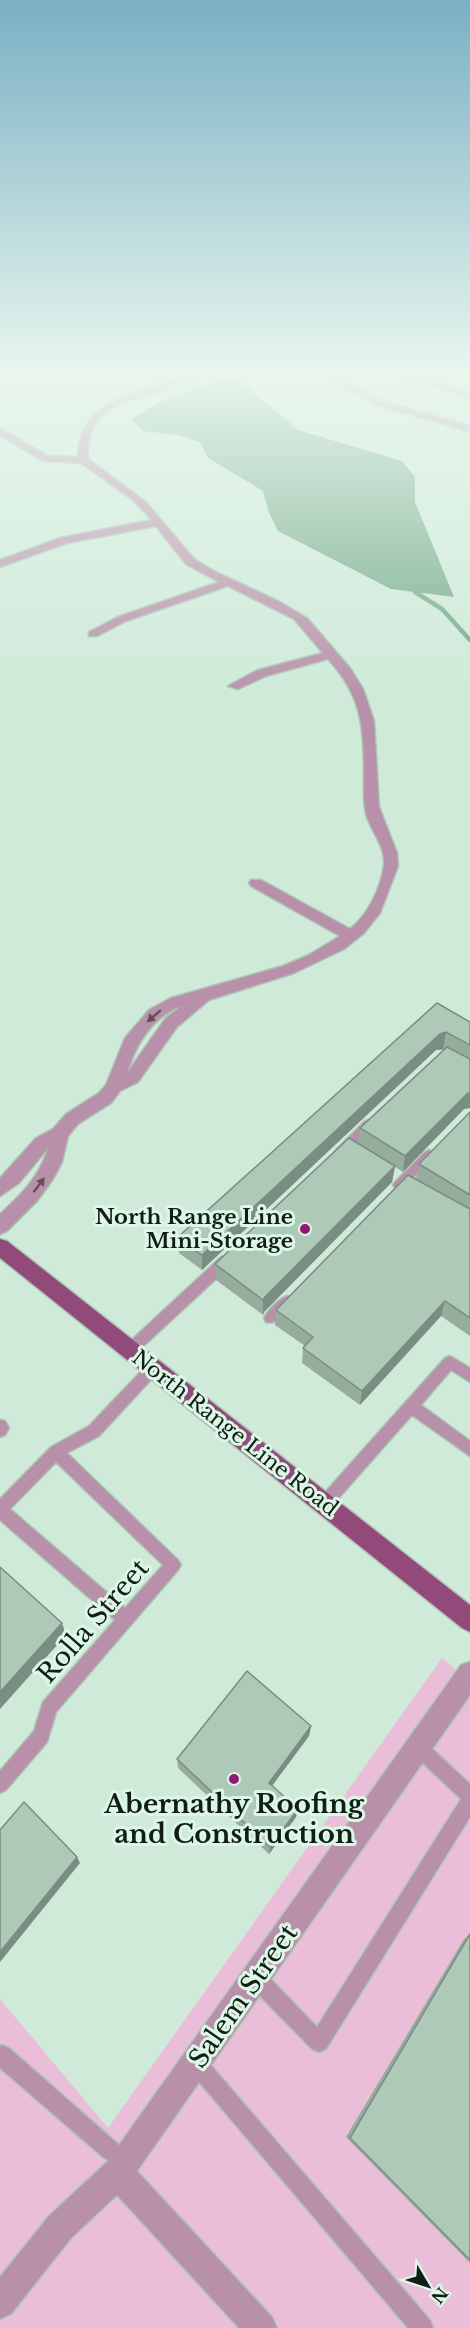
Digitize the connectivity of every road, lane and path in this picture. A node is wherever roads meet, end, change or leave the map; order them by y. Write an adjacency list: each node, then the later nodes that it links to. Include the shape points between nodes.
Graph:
1 (111, 484): 2 (street, via 143,504)
2 (159, 522): 3 (street, via 64,540); 4 (street, via 197,566)
3 (0, 564)
4 (229, 582): 5 (street, via 122,619); 6 (street, via 301,618)
5 (93, 634)
6 (330, 656): 7 (street, via 262,673); 9 (street, via 347,673 368,713 372,809 391,861 382,898)
7 (234, 686)
8 (256, 883): 9 (street)
9 (350, 935): 11 (street, via 313,961 207,994 171,1023 132,1078 72,1119)
10 (378, 1116): 13 (lane, via 351,1149)
11 (59, 1134): 14 (street, via 42,1143); 16 (street, one-way to 11, via 51,1169)
12 (436, 1147): 15 (lane)
13 (329, 1163)
14 (0, 1189)
15 (386, 1198)
16 (0, 1226)
17 (0, 1247): 21 (main road, North Range Line Road)
18 (234, 1254): 21 (lane)
19 (296, 1293): 20 (lane)
20 (271, 1318)
21 (130, 1350): 22 (main road, North Range Line Road)
22 (153, 1368): 26 (lane, via 94,1431); 27 (main road, North Range Line Road)
23 (470, 1376): 24 (lane, via 450,1362)
24 (410, 1405): 25 (lane); 27 (lane)
25 (470, 1449)
26 (56, 1452): 28 (lane); 29 (lane, Rolla Street, via 173,1565)
27 (324, 1504): 30 (main road, North Range Line Road)
28 (0, 1509): 29 (lane)
29 (126, 1619): 33 (lane, Rolla Street, via 49,1708 41,1736)
30 (470, 1620)
31 (470, 1674): 32 (street, Salem Street)
32 (418, 1747): 34 (lane); 36 (street, Salem Street)
33 (0, 1784)
34 (470, 1796)
35 (470, 1801): 36 (lane, via 319,2042)
36 (256, 1978): 38 (street, Salem Street)
37 (1, 2055): 39 (lane)
38 (196, 2063): 39 (street, Salem Street); 42 (lane)
39 (115, 2162): 40 (street, Salem Street); 41 (street)
40 (0, 2303)
41 (261, 2328)
42 (422, 2328)

